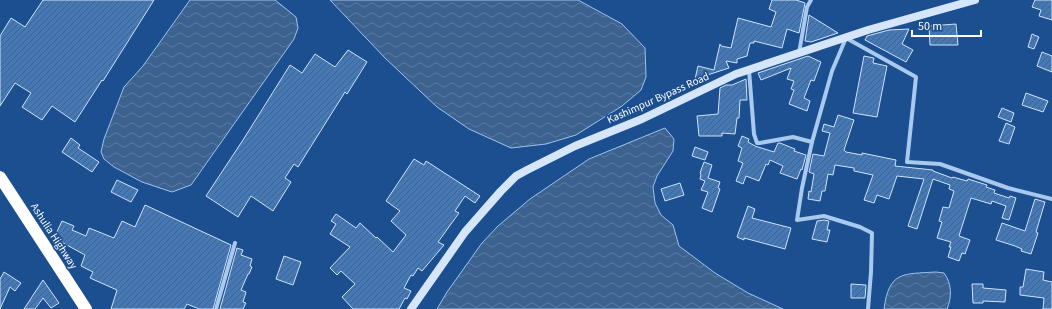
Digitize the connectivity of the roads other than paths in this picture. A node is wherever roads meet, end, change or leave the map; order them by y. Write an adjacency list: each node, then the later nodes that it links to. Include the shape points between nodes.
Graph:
1 (811, 0): 4 (street, via 807,7)
2 (974, 0): 3 (main road, Kashimpur Bypass Road)
3 (846, 38): 4 (main road, Kashimpur Bypass Road); 6 (street, via 832,71); 8 (street, via 916,77 907,162 940,164 1008,188)
4 (799, 53): 5 (main road, Kashimpur Bypass Road)
5 (749, 70): 6 (street, via 754,134 757,143 793,137); 12 (main road, Kashimpur Bypass Road, via 642,119 575,146 516,176 464,232)
6 (812, 142): 13 (street, via 797,220 824,216 860,227 872,234)
7 (0, 177): 10 (highway, Ashulia Highway)
8 (1052, 199)
9 (236, 243): 11 (street)
10 (86, 309)
11 (216, 309)
12 (411, 309)
13 (868, 309)

